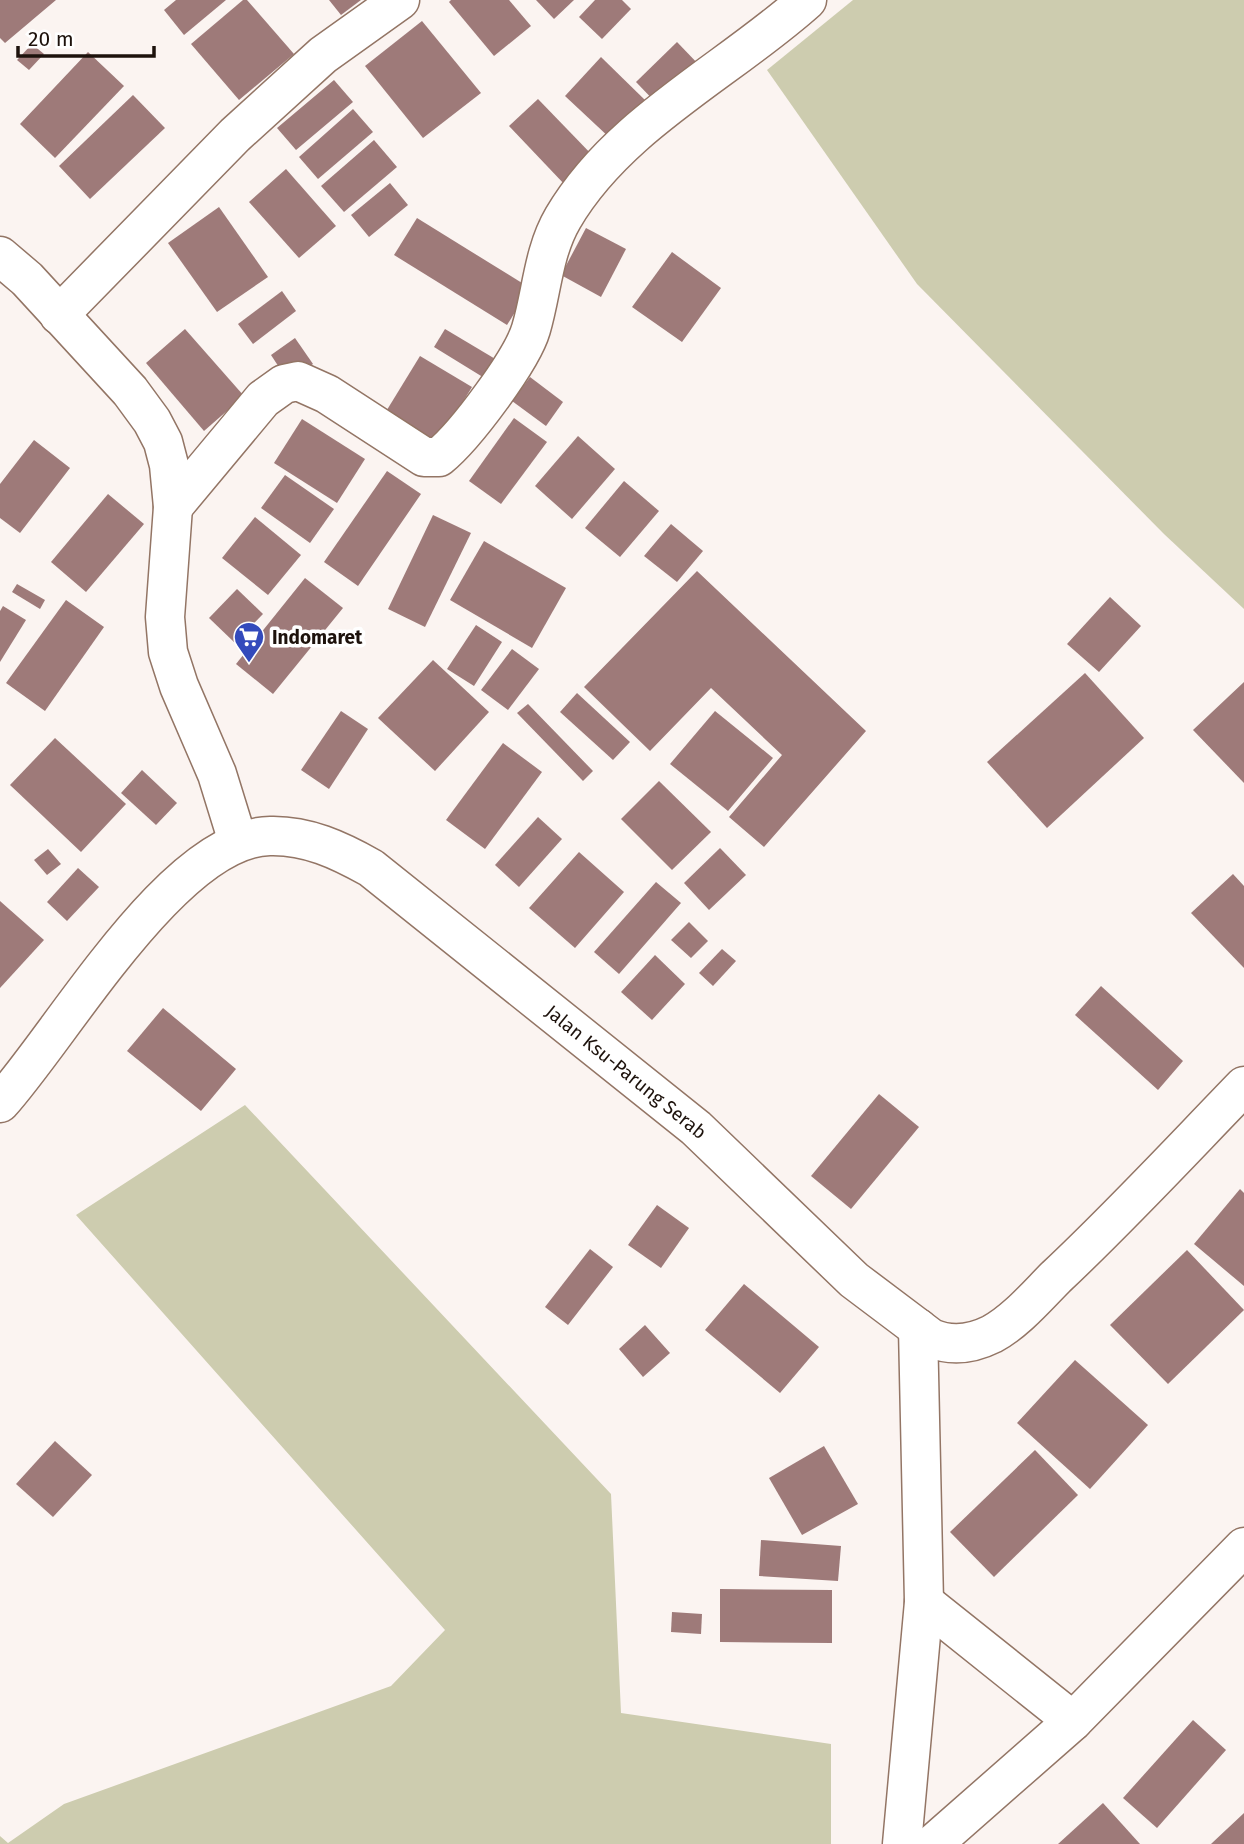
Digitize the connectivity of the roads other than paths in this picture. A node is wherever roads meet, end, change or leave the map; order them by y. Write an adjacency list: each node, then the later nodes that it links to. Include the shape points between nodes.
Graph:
1 (400, 0): 4 (street, via 323,55 245,126)
2 (807, 0): 5 (street, via 621,147 582,191 563,218 547,255 530,333 518,357 439,457 424,457 327,394 298,381 263,399)
3 (0, 256): 4 (street)
4 (59, 315): 5 (street, via 130,390 152,421 169,465)
5 (173, 507): 6 (street, via 165,617 168,652 217,774)
6 (238, 842): 8 (street, Jalan Ksu-Parung Serab, via 171,890 91,981); 9 (street, Jalan Ksu-Parung Serab, via 269,836 301,838 370,868 696,1128 854,1280)
7 (1244, 1086): 9 (street, Jalan Ksu-Parung Serab, via 1085,1250 995,1332 962,1344 945,1344)
8 (0, 1103)
9 (918, 1328): 11 (street)
10 (1244, 1548): 12 (street)
11 (924, 1602): 12 (street); 13 (street)
12 (1073, 1721): 14 (street)
13 (902, 1844)
14 (933, 1844)

